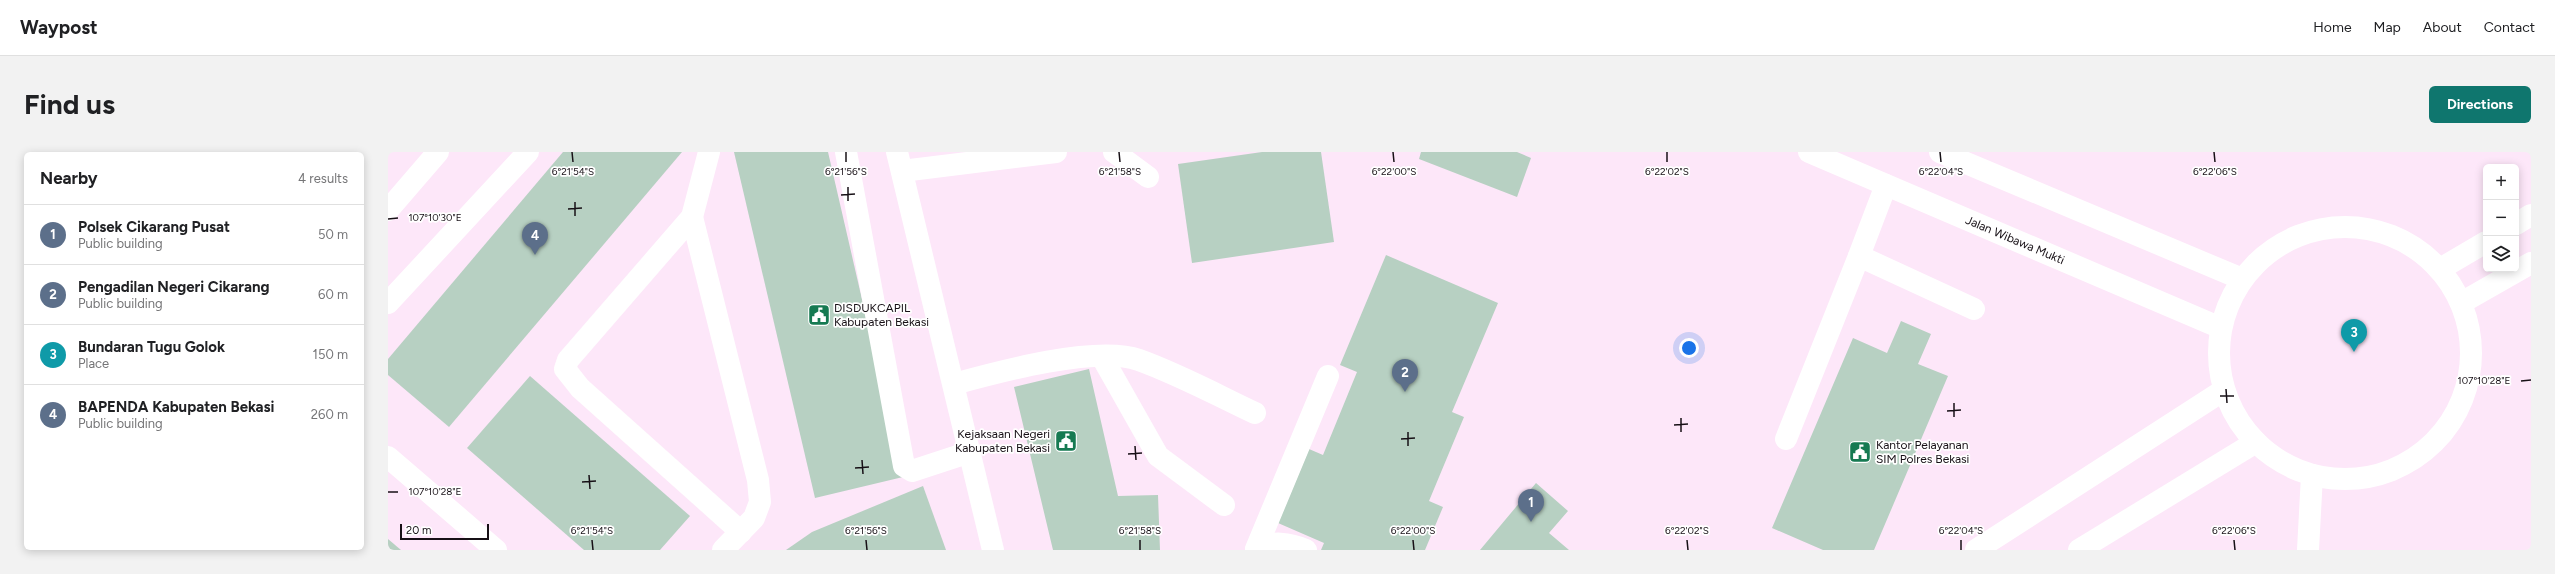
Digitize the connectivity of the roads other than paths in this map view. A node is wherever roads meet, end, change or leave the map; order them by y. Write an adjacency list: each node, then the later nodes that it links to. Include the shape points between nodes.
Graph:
1 (438, 152): 13 (lane)
2 (528, 152): 22 (lane)
3 (709, 152): 15 (lane)
4 (846, 152): 33 (lane, via 904,466 912,471)
5 (1056, 152): 9 (lane)
6 (1114, 152): 11 (lane)
7 (1809, 152): 12 (lane, Jalan Wibawa Mukti)
8 (1940, 152): 21 (lane)
9 (1014, 155): 10 (lane)
10 (900, 162): 28 (lane)
11 (1148, 177)
12 (1886, 185): 18 (lane); 25 (lane, Jalan Wibawa Mukti)
13 (388, 210)
14 (2531, 215): 16 (lane)
15 (692, 217): 37 (lane, via 758,480 760,502 754,518); 37 (lane, via 568,360 565,369 580,388)
16 (2519, 222)
17 (2483, 244): 20 (lane)
18 (1859, 256): 24 (lane); 31 (lane)
19 (2531, 263): 23 (lane)
20 (2440, 269): 21 (lane, via 2404,241 2376,230 2338,226 2301,234 2268,252); 23 (lane)
21 (2242, 279): 25 (lane, via 2229,302)
22 (388, 303)
23 (2461, 303): 35 (lane, via 2471,342 2468,382 2452,420 2444,430 2426,450 2392,471 2352,480)
24 (1974, 309)
25 (2221, 328): 29 (lane, via 2219,360)
26 (1102, 356): 28 (lane, via 1026,365); 30 (lane, via 1138,360); 36 (lane, via 1158,456)
27 (1328, 376): 41 (lane)
28 (954, 384): 33 (lane)
29 (2224, 390): 32 (lane, via 2237,418); 43 (lane)
30 (1255, 413)
31 (1786, 438)
32 (2256, 442): 35 (lane, via 2282,462); 44 (lane)
33 (970, 452): 40 (lane)
34 (388, 457): 38 (lane)
35 (2312, 476): 45 (lane)
36 (1224, 505)
37 (741, 532): 39 (lane)
38 (496, 550)
39 (723, 550)
40 (993, 550)
41 (1256, 550): 42 (lane, via 1277,543 1295,545)
42 (1306, 550)
43 (1976, 550)
44 (2079, 550)
45 (2308, 550)

